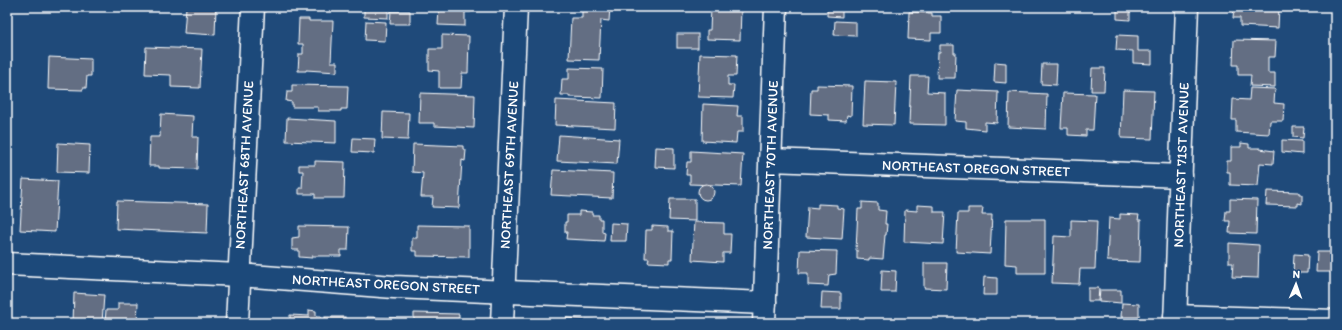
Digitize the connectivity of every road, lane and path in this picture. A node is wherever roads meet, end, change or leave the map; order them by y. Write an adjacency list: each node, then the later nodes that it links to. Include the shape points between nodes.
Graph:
1 (252, 7): 8 (street, NORTHEAST 68TH AVENUE)
2 (516, 7): 9 (street, NORTHEAST 69TH AVENUE)
3 (776, 7): 5 (street, NORTHEAST 70TH AVENUE)
4 (1187, 7): 6 (street, NORTHEAST 71ST AVENUE)
5 (770, 160): 6 (street, NORTHEAST OREGON STREET); 10 (street, NORTHEAST 70TH AVENUE)
6 (1181, 176): 11 (street, NORTHEAST 71ST AVENUE)
7 (7, 264): 8 (street, NORTHEAST OREGON STREET)
8 (239, 275): 9 (street, NORTHEAST OREGON STREET, via 394,287); 13 (street, NORTHEAST 68TH AVENUE)
9 (503, 291): 10 (street, NORTHEAST OREGON STREET); 14 (street, NORTHEAST 69TH AVENUE)
10 (765, 313)
11 (1175, 319): 12 (street)
12 (1335, 321)
13 (237, 323)
14 (502, 323)

